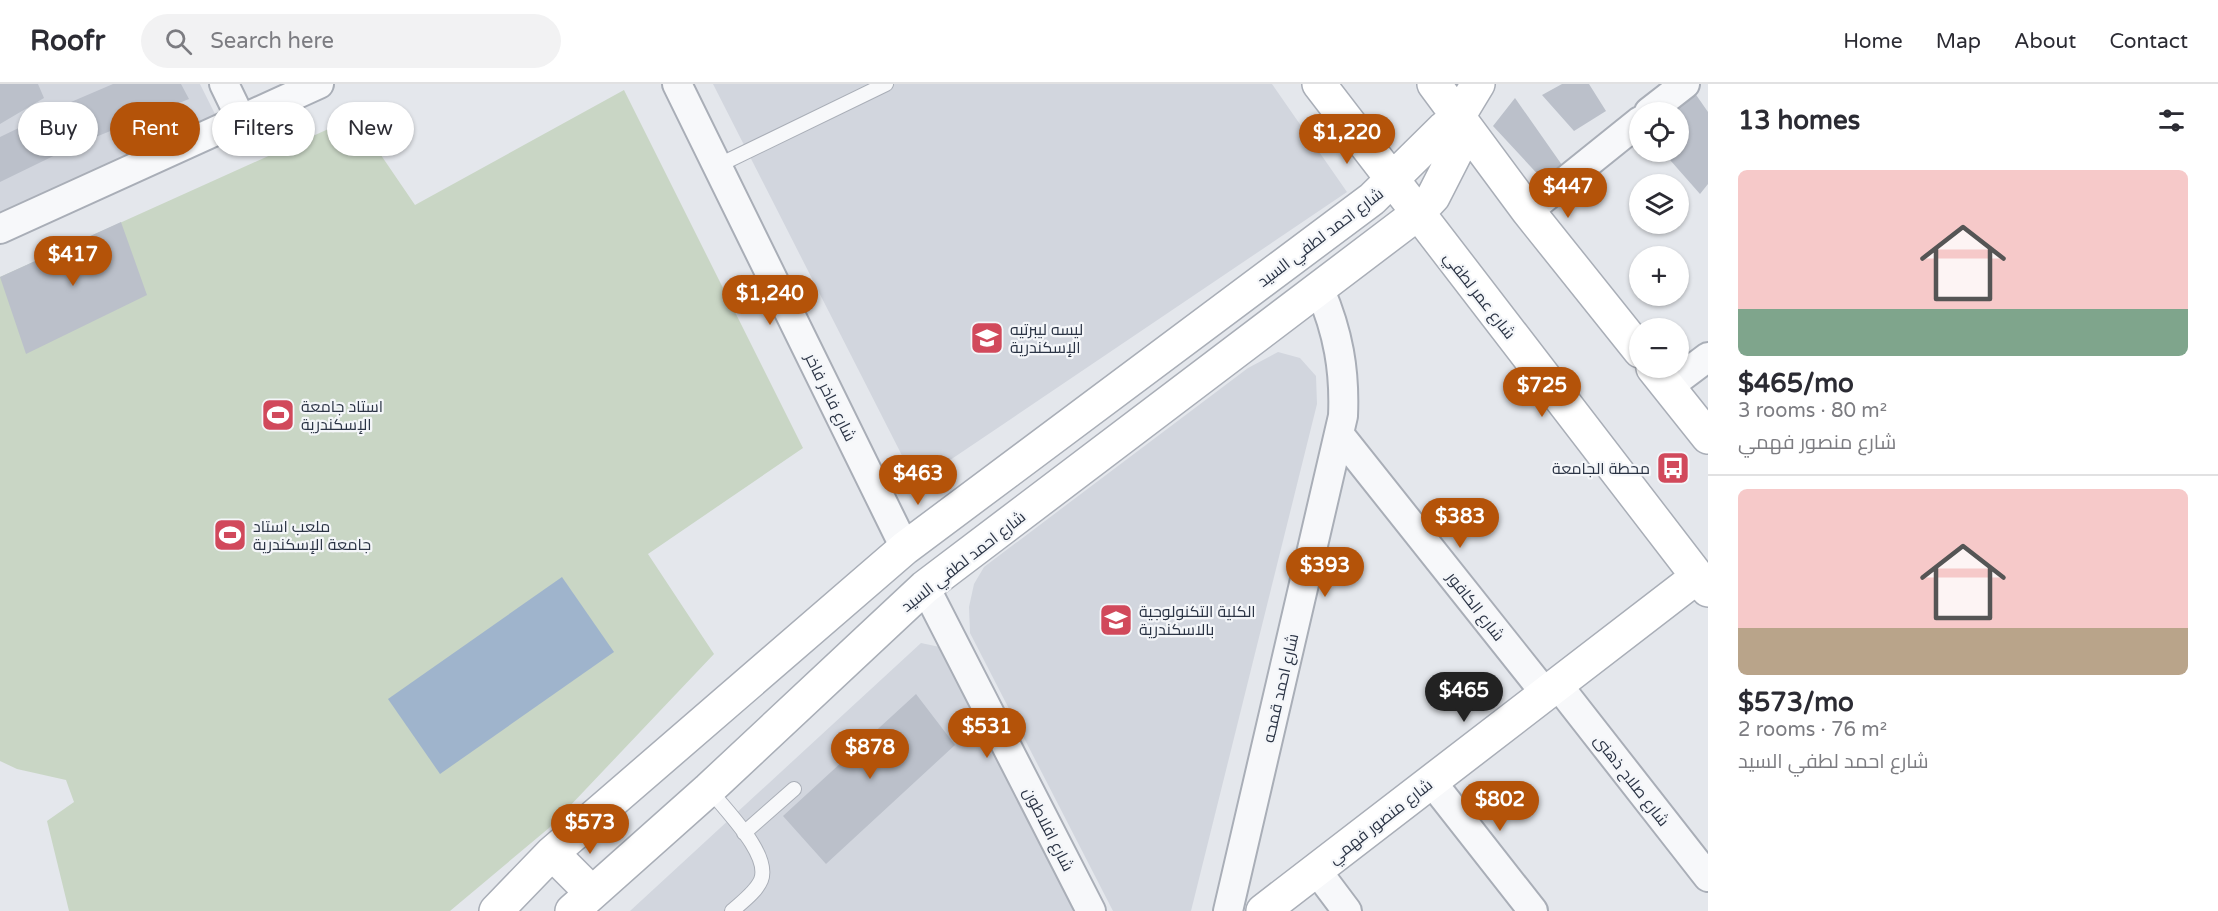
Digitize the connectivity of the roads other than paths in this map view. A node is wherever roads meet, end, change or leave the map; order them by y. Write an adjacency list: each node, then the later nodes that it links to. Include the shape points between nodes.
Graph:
1 (224, 84): 9 (street)
2 (319, 84): 10 (street)
3 (677, 84): 15 (street, شارع فاخر فاخر)
4 (886, 84): 15 (lane)
5 (1319, 84): 16 (main road, شارع عمر لطفي)
6 (1434, 84): 14 (main road)
7 (1478, 84): 14 (main road)
8 (1684, 84): 11 (street)
9 (233, 102)
10 (279, 102)
11 (1662, 102)
12 (1629, 130): 18 (street)
13 (212, 132): 19 (street)
14 (1453, 132): 16 (main road, شارع احمد لطفي السيد); 17 (main road, شارع احمد لطفي السيد); 18 (main road)
15 (717, 166): 27 (street, شارع فاخر فاخر)
16 (1398, 175): 17 (main road, شارع عمر لطفي); 27 (main road, شارع احمد لطفي السيد, via 1372,199)
17 (1425, 206): 20 (main road, شارع احمد لطفي السيد); 28 (main road, شارع عمر لطفي)
18 (1528, 211): 21 (main road)
19 (0, 229)
20 (1320, 290): 25 (street, شارع احمد قمحه, via 1341,352 1344,384); 29 (main road, شارع احمد لطفي السيد)
21 (1629, 337)
22 (1708, 357): 23 (street)
23 (1689, 365)
24 (1661, 378): 26 (main road)
25 (1340, 434): 30 (street, شارع الكافور); 42 (street, شارع احمد قمحه)
26 (1708, 438)
27 (905, 548): 29 (main road); 35 (main road, شارع احمد لطفي السيد)
28 (1703, 583): 30 (main road, شارع منصور فهمي)
29 (925, 587): 32 (main road, شارع احمد لطفي السيد); 41 (street, شارع افلاطون)
30 (1551, 689): 31 (main road, شارع منصور فهمي); 37 (street, شارع صلاح ذهنى)
31 (1431, 781): 36 (main road, شارع منصور فهمي); 45 (street)
32 (709, 789): 34 (lane); 38 (main road, شارع احمد لطفي السيد)
33 (794, 789): 34 (lane)
34 (744, 833): 40 (lane, via 757,849 764,869 760,882)
35 (552, 854): 38 (main road); 39 (main road, شارع احمد لطفي السيد)
36 (1317, 871): 43 (main road, شارع منصور فهمي); 44 (street)
37 (1708, 877)
38 (582, 902)
39 (496, 911)
40 (732, 911)
41 (1091, 911)
42 (1228, 911)
43 (1263, 911)
44 (1347, 911)
45 (1533, 911)

